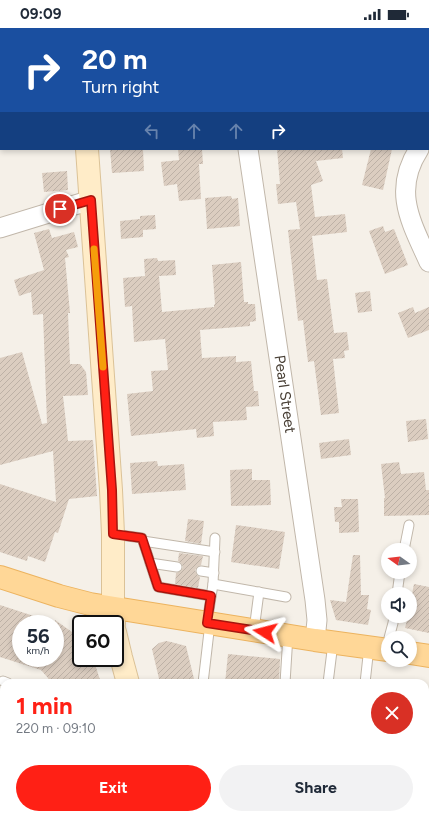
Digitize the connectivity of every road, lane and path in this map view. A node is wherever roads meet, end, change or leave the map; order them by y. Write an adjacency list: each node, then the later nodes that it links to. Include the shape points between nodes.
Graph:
1 (87, 150): 4 (main road)
2 (248, 150): 28 (street, Pearl Street, via 317,620)
3 (418, 150): 6 (street, via 407,174 406,194 411,222)
4 (91, 200): 5 (street); 8 (main road)
5 (0, 228)
6 (429, 262)
7 (409, 525): 11 (lane)
8 (113, 534): 10 (lane, via 142,538); 23 (main road)
9 (215, 538): 12 (lane)
10 (143, 541): 12 (lane); 13 (lane)
11 (405, 543)
12 (215, 552): 16 (lane)
13 (150, 563): 14 (lane); 20 (lane, via 158,587)
14 (177, 567)
15 (201, 571): 16 (lane)
16 (214, 573): 18 (lane)
17 (0, 578): 22 (main road, via 90,604)
18 (213, 584): 19 (lane); 20 (lane)
19 (259, 592): 21 (lane); 26 (lane)
20 (211, 596): 25 (lane)
21 (286, 597)
22 (112, 615)
23 (114, 615)
24 (124, 617): 25 (main road)
25 (208, 623): 26 (main road); 35 (lane)
26 (254, 630): 27 (main road)
27 (288, 635): 28 (main road); 36 (lane)
28 (324, 641): 29 (main road); 37 (lane)
29 (381, 645)
30 (381, 651): 38 (lane)
31 (417, 654): 32 (main road)
32 (429, 656)
33 (123, 667): 34 (main road)
34 (127, 679)
35 (203, 679)
36 (285, 679)
37 (328, 679)
38 (367, 679)

